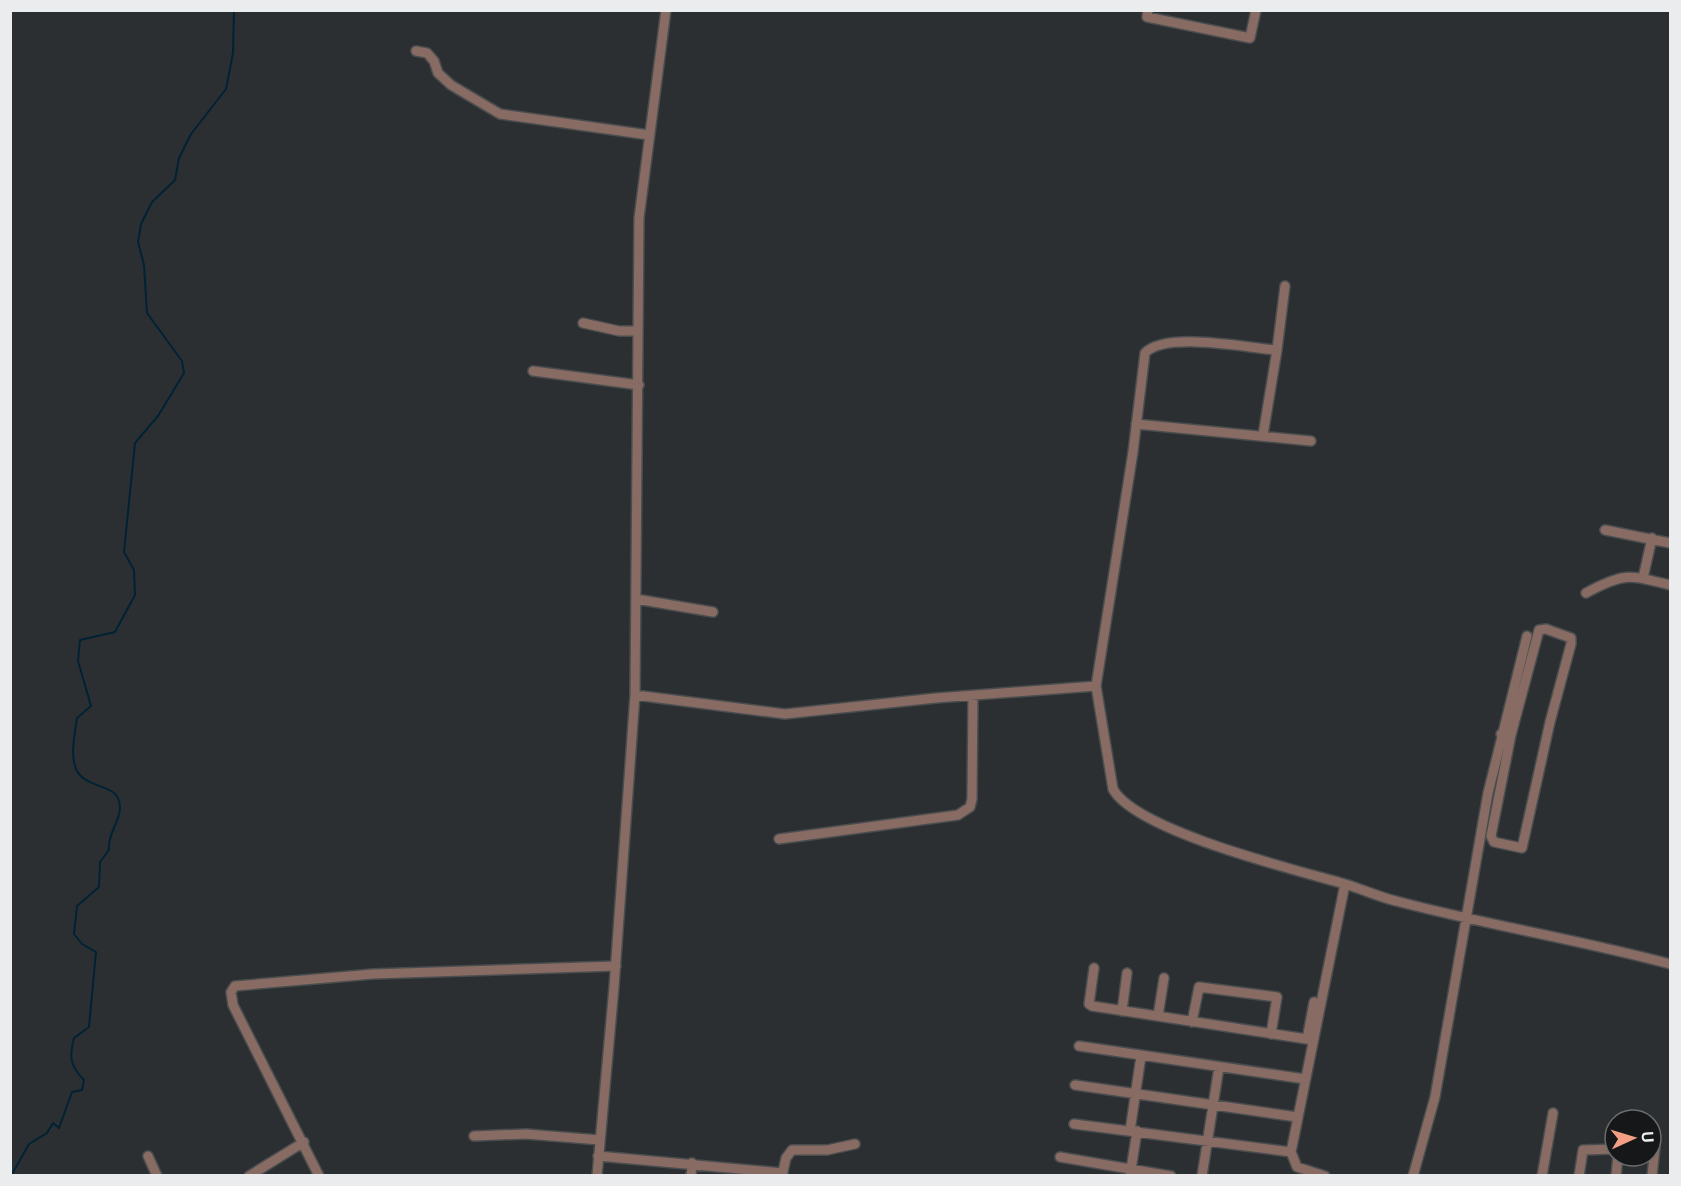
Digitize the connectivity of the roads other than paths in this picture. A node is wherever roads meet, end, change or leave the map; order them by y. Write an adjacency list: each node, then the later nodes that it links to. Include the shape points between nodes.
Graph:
1 (666, 10): 5 (street)
2 (1148, 10): 3 (street, via 1147,17 1250,38)
3 (1256, 10)
4 (416, 51): 5 (street, via 427,53 438,74 451,85 500,114)
5 (649, 135): 8 (street, via 639,218)
6 (1285, 286): 9 (street)
7 (583, 323): 8 (street)
8 (638, 331): 11 (street)
9 (1277, 350): 12 (street, via 1188,343 1154,346 1145,354); 13 (street)
10 (533, 371): 11 (street)
11 (639, 385): 21 (street)
12 (1136, 424): 13 (street); 24 (street)
13 (1263, 435): 14 (street)
14 (1311, 441)
15 (1605, 530): 16 (street)
16 (1652, 538): 17 (street); 18 (street)
17 (1671, 543)
18 (1643, 578): 19 (street); 20 (street, via 1620,576)
19 (1671, 585)
20 (1586, 593)
21 (636, 600): 22 (street); 25 (street)
22 (713, 612)
23 (1527, 636): 27 (street)
24 (1096, 686): 26 (street); 30 (street, via 1109,774 1119,800 1151,819 1244,856)
25 (635, 695): 26 (street, via 785,714); 33 (street)
26 (974, 696): 29 (street, via 972,800 966,810 958,815)
27 (1501, 734): 28 (street); 31 (street)
28 (1511, 735): 28 (street, via 1491,836 1494,842 1522,848 1570,638 1539,630)
29 (779, 839)
30 (1345, 884): 31 (street, via 1395,901); 42 (street)
31 (1466, 916): 32 (street); 78 (street, via 1435,1097)
32 (1671, 964)
33 (616, 966): 55 (street); 57 (street, via 373,974 235,986 231,995 233,1005)
34 (1094, 968): 38 (street, via 1089,1004)
35 (1127, 972): 38 (street)
36 (1164, 978): 39 (street)
37 (1314, 1002): 42 (street)
38 (1122, 1011): 39 (street)
39 (1158, 1016): 40 (street)
40 (1192, 1022): 41 (street); 41 (street, via 1199,987 1216,987 1277,997)
41 (1271, 1034): 42 (street)
42 (1310, 1040): 46 (street)
43 (1079, 1046): 44 (street)
44 (1141, 1056): 45 (street); 48 (street)
45 (1219, 1067): 46 (street); 49 (street)
46 (1305, 1079): 51 (street)
47 (1075, 1084): 48 (street)
48 (1136, 1093): 49 (street); 53 (street)
49 (1213, 1105): 51 (street); 56 (street)
50 (1553, 1113): 79 (street)
51 (1297, 1117): 62 (street)
52 (1074, 1124): 53 (street)
53 (1134, 1131): 56 (street); 68 (street)
54 (474, 1136): 55 (street, via 526,1134)
55 (600, 1140): 64 (street)
56 (1207, 1141): 62 (street); 76 (street)
57 (304, 1142): 71 (street); 72 (street)
58 (855, 1144): 69 (street, via 827,1150 792,1150)
59 (1663, 1148): 60 (street)
60 (1667, 1148)
61 (1603, 1149): 80 (street, via 1584,1149)
62 (1291, 1152): 77 (street, via 1297,1167)
63 (148, 1156): 70 (street)
64 (598, 1156): 66 (street); 73 (street)
65 (1060, 1157): 68 (street)
66 (692, 1163): 67 (street); 74 (street)
67 (729, 1171): 69 (street)
68 (1131, 1172): 75 (street)
69 (783, 1174)
70 (157, 1176)
71 (249, 1176)
72 (319, 1176)
73 (597, 1176)
74 (691, 1176)
75 (1171, 1176)
76 (1202, 1176)
77 (1325, 1176)
78 (1413, 1176)
79 (1542, 1176)
80 (1579, 1176)

